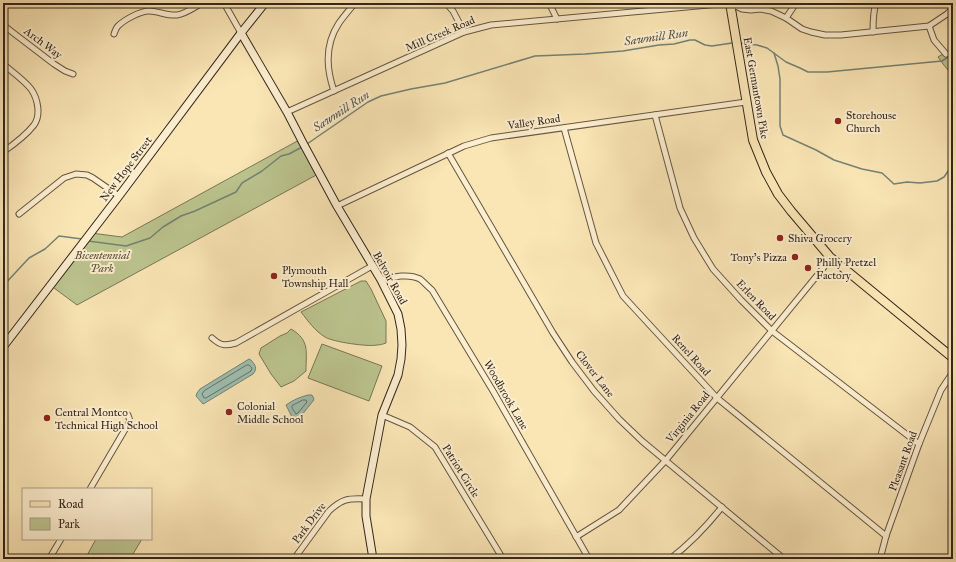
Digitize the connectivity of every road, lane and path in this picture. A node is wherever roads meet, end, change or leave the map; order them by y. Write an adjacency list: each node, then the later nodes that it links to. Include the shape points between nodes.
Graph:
1 (202, 3): 20 (street, via 176,15 147,11 138,13 117,26)
2 (224, 3): 19 (street)
3 (265, 3): 19 (street, New Hope Street)
4 (355, 3): 24 (street, via 340,22 329,45 330,79)
5 (446, 3): 17 (street, via 453,10)
6 (549, 3): 14 (street)
7 (665, 3): 12 (street)
8 (730, 3): 12 (street, Mill Creek Road); 13 (street, via 742,9 772,11); 25 (main road, East Germantown Pike)
9 (796, 3): 13 (street)
10 (876, 3): 18 (street)
11 (953, 8): 16 (street)
12 (668, 9): 14 (street, Mill Creek Road)
13 (786, 18): 18 (street, via 802,29 826,35)
14 (557, 19): 17 (street, Mill Creek Road, via 491,25)
15 (3, 25): 23 (street, Arch Way, via 54,64)
16 (930, 26): 18 (street); 21 (street, via 934,40)
17 (464, 32): 24 (street, Mill Creek Road)
18 (873, 32)
19 (241, 33): 26 (street, Belvoir Road); 31 (street, New Hope Street)
20 (114, 34)
21 (946, 54)
22 (4, 66): 29 (street, via 31,90 36,97 38,110 33,126)
23 (73, 74)
24 (334, 91): 26 (street, Mill Creek Road)
25 (746, 102): 27 (street, Valley Road); 34 (main road, East Germantown Pike, via 753,140 768,177 791,211)
26 (287, 112): 32 (street, Belvoir Road)
27 (655, 115): 28 (street, Valley Road); 37 (street, Erlen Road, via 680,208 694,238 713,269)
28 (564, 128): 30 (street, Valley Road, via 491,138); 42 (street, Renel Road, via 596,243 624,296)
29 (3, 152)
30 (448, 153): 32 (street, Valley Road); 46 (street, Clover Lane, via 572,362 594,392 619,419)
31 (119, 196): 33 (street, via 93,178 76,174 64,178); 39 (street, New Hope Street)
32 (338, 206): 35 (street, Belvoir Road)
33 (19, 214)
34 (830, 257): 37 (street, Virginia Road); 40 (main road, East Germantown Pike)
35 (372, 266): 36 (street, Belvoir Road); 38 (street, via 236,343 224,345)
36 (381, 280): 44 (street, Belvoir Road, via 398,314 402,345 398,375); 51 (street, Woodbrook Lane, via 396,276 413,277 421,280 432,290)
37 (772, 331): 42 (street, Virginia Road); 45 (street, Erlen Road)
38 (212, 338)
39 (3, 347)
40 (953, 358)
41 (953, 372): 45 (street, Pleasant Road, via 941,390)
42 (717, 398): 46 (street, Virginia Road); 50 (street, Renel Road)
43 (128, 415): 47 (street, via 130,421)
44 (382, 415): 48 (street, Belvoir Road); 56 (street, Patriot Circle, via 410,427 435,447)
45 (919, 444): 50 (street, Pleasant Road)
46 (666, 460): 49 (street, Clover Lane); 51 (street, Virginia Road, via 619,510)
47 (91, 488)
48 (366, 499): 54 (street, Park Drive, via 353,498 336,504); 55 (street, Belvoir Road)
49 (722, 506): 58 (street, via 705,527); 59 (street, Clover Lane)
50 (886, 536): 60 (street, Pleasant Road)
51 (576, 537): 57 (street, Woodbrook Lane)
52 (60, 540): 53 (street)
53 (49, 559)
54 (294, 559)
55 (373, 559)
56 (504, 559)
57 (589, 559)
58 (672, 559)
59 (784, 559)
60 (880, 559)

